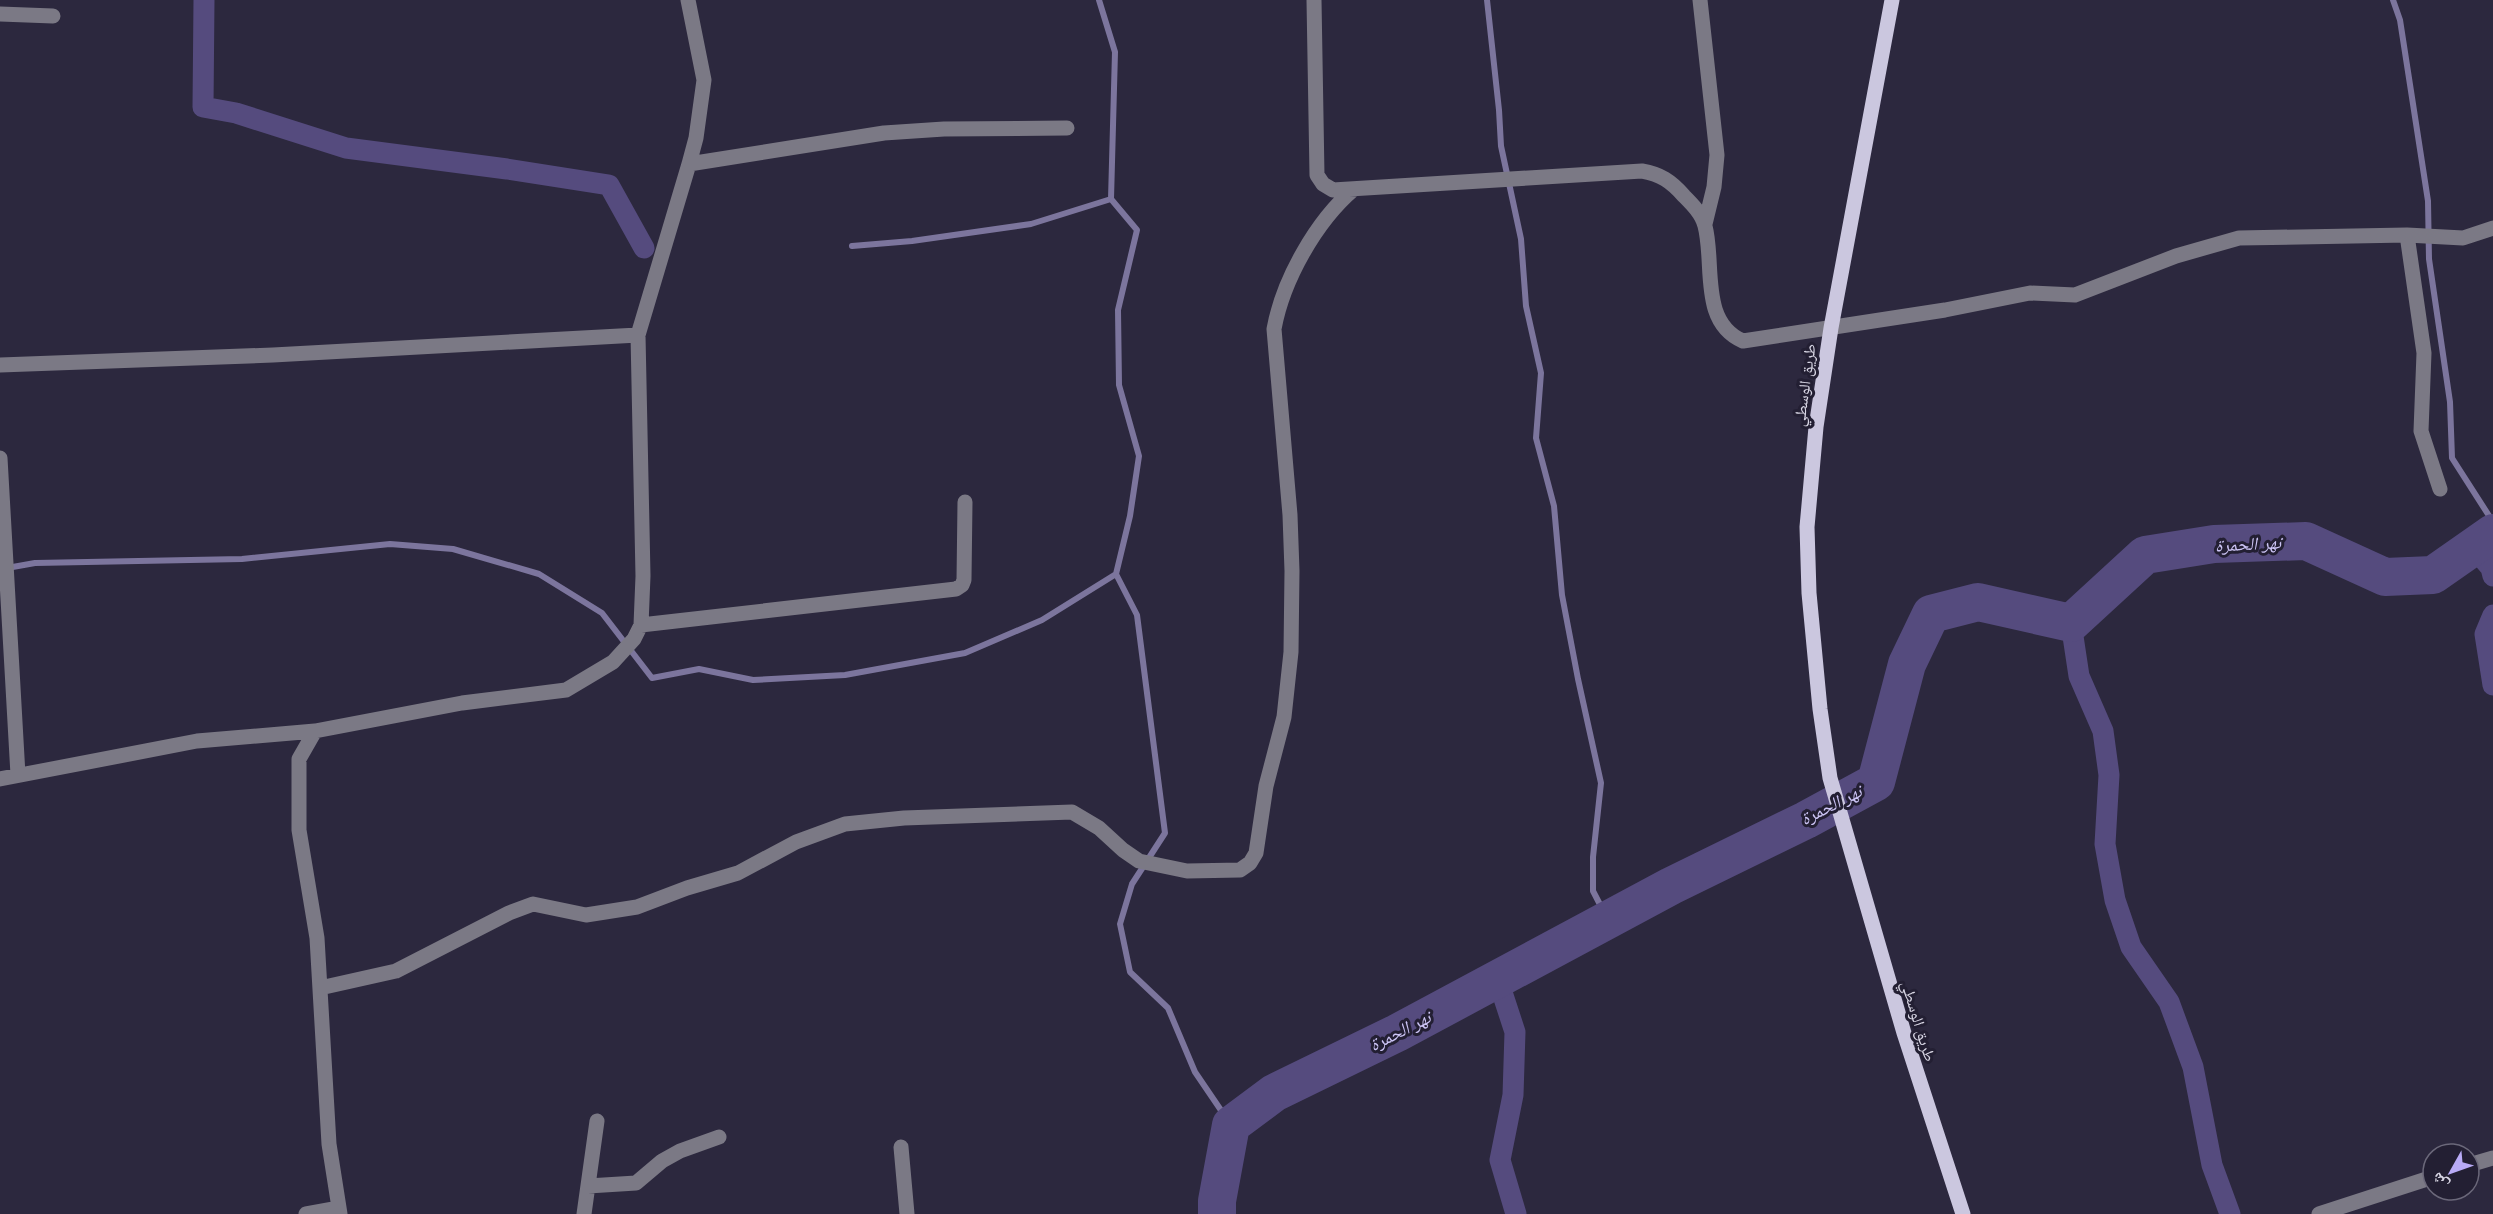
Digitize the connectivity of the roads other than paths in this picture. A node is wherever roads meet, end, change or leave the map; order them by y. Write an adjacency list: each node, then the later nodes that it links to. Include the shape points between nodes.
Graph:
1 (688, 0): 8 (street, via 704,80)
2 (1314, 0): 9 (street, via 1317,175 1333,190)
3 (1700, 0): 10 (street, via 1717,155)
4 (1892, 0): 13 (main road, طريق الوسطي)
5 (0, 14): 6 (street)
6 (53, 16)
7 (1067, 128): 8 (street, via 884,133)
8 (689, 164): 14 (street)
9 (1354, 189): 10 (street, via 1642,171 1657,173 1679,190); 23 (street, via 1333,208 1306,248 1278,310 1274,329 1290,515 1293,611 1288,692 1266,786 1256,853 1250,863 1240,870 1187,871 1139,861 1099,828 1072,812 845,824 796,842 738,873 637,908 586,915 533,904 396,971)
10 (1705, 224): 13 (street, via 1715,312 1731,336 1743,341)
11 (2493, 228): 12 (street, via 2463,238)
12 (2407, 235): 13 (street, via 2239,238 2176,256 2075,295 2030,293); 17 (street, via 2424,353 2421,431)
13 (1831, 328): 33 (main road, طريق الوسطي, via 1807,527 1814,647 1830,778 1904,1033)
14 (638, 335): 15 (street); 19 (street)
15 (0, 365)
16 (0, 458): 21 (street)
17 (2440, 489)
18 (965, 502): 19 (street, via 964,580 956,589)
19 (641, 625): 20 (street, via 613,662 566,690 462,703)
20 (315, 731): 21 (street, via 197,741); 23 (street, via 299,759 298,830 317,938)
21 (18, 775): 22 (street)
22 (0, 779)
23 (320, 988): 29 (street, via 329,1143)
24 (597, 1121): 28 (street)
25 (719, 1137): 28 (street, via 680,1151 636,1183)
26 (901, 1147): 32 (street)
27 (2421, 1181): 34 (street)
28 (588, 1186): 31 (street)
29 (339, 1211): 30 (street)
30 (306, 1214)
31 (584, 1214)
32 (907, 1214)
33 (1963, 1214)
34 (2319, 1214)

